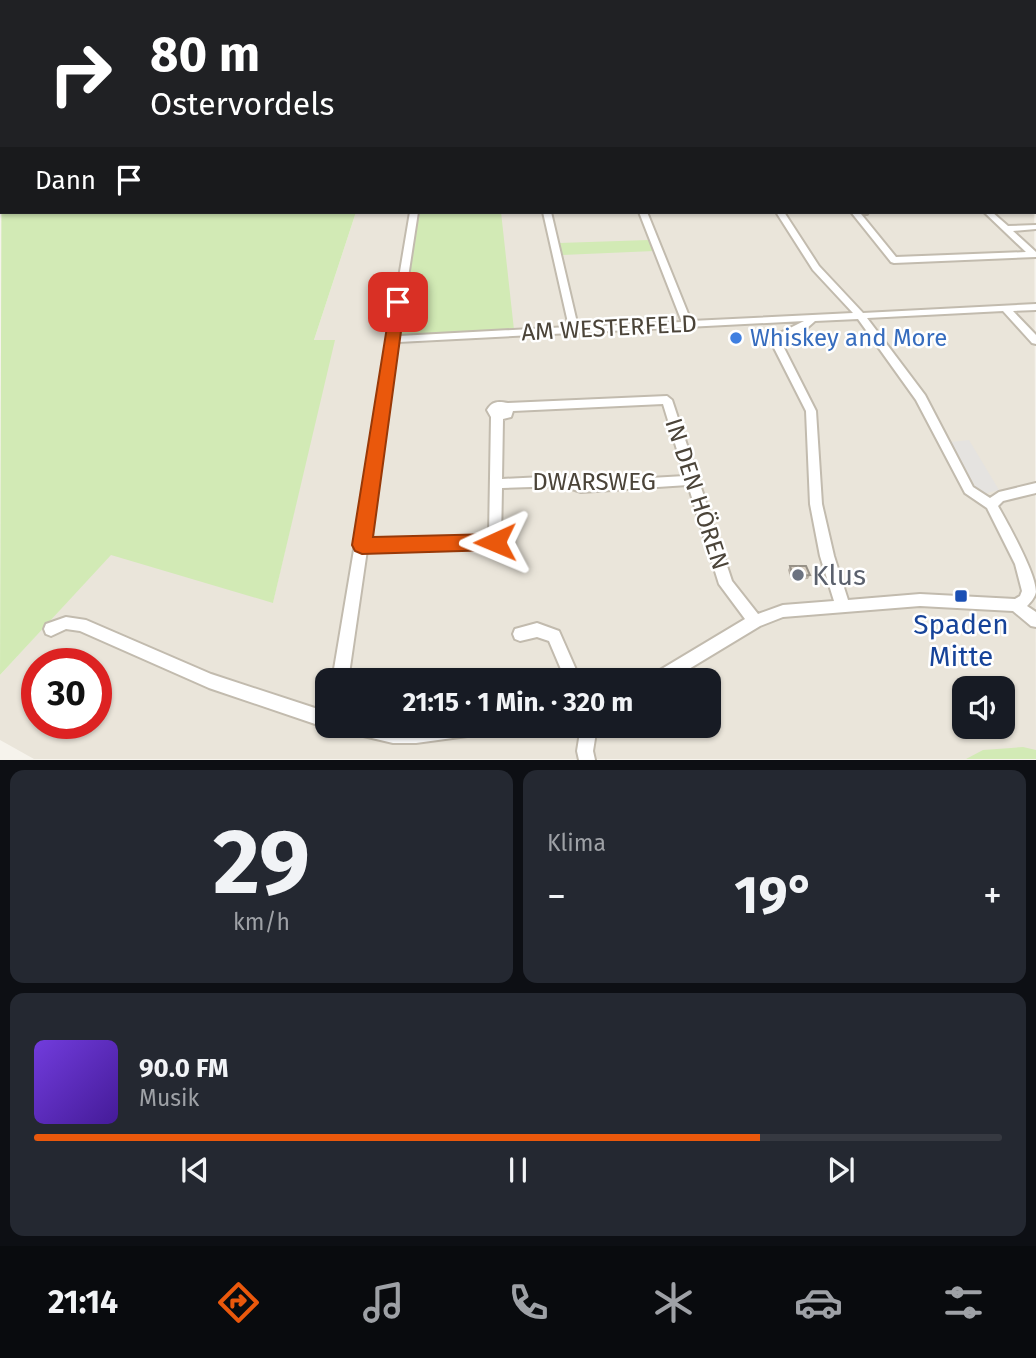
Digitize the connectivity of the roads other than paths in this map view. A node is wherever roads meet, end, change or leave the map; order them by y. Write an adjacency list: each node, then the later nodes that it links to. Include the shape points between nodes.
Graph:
1 (414, 214): 18 (street)
2 (547, 214): 16 (street)
3 (644, 214): 15 (street)
4 (781, 214): 12 (street, via 817,268)
5 (857, 214): 9 (street, via 894,260)
6 (990, 214): 8 (street)
7 (1036, 227): 8 (street)
8 (1006, 229): 9 (street)
9 (1035, 256)
10 (1036, 307): 11 (street, AM WESTERFELD)
11 (1006, 309): 12 (street, AM WESTERFELD); 19 (street)
12 (860, 315): 13 (street, AM WESTERFELD); 23 (street, via 921,398 969,491)
13 (811, 320): 14 (street, AM WESTERFELD); 17 (street)
14 (774, 321): 15 (street, AM WESTERFELD); 17 (street)
15 (688, 325): 16 (street, AM WESTERFELD)
16 (574, 329): 18 (street, AM WESTERFELD)
17 (790, 332): 26 (street, via 776,342 811,411 816,504)
18 (392, 339): 24 (street)
19 (1036, 341)
20 (692, 480): 21 (street, DWARSWEG, via 581,487 563,481); 21 (street, IN DEN HÖREN, via 667,400 502,412); 27 (street, IN DEN HÖREN, via 726,584)
21 (496, 484): 24 (street, via 495,542)
22 (1036, 488): 23 (street, via 999,497)
23 (990, 505): 25 (street, via 1014,546 1027,581 1025,600)
24 (362, 545): 31 (street)
25 (1016, 605): 26 (street, via 920,600); 28 (street)
26 (844, 606): 27 (street, via 783,611)
27 (755, 621): 33 (street)
28 (1036, 621)
29 (51, 629): 34 (street, via 66,623 81,625 209,681)
30 (520, 634): 32 (street, via 537,629 554,636)
31 (342, 668)
32 (568, 668)
33 (677, 668)
34 (315, 716)
35 (587, 738): 36 (street)
36 (587, 760)

